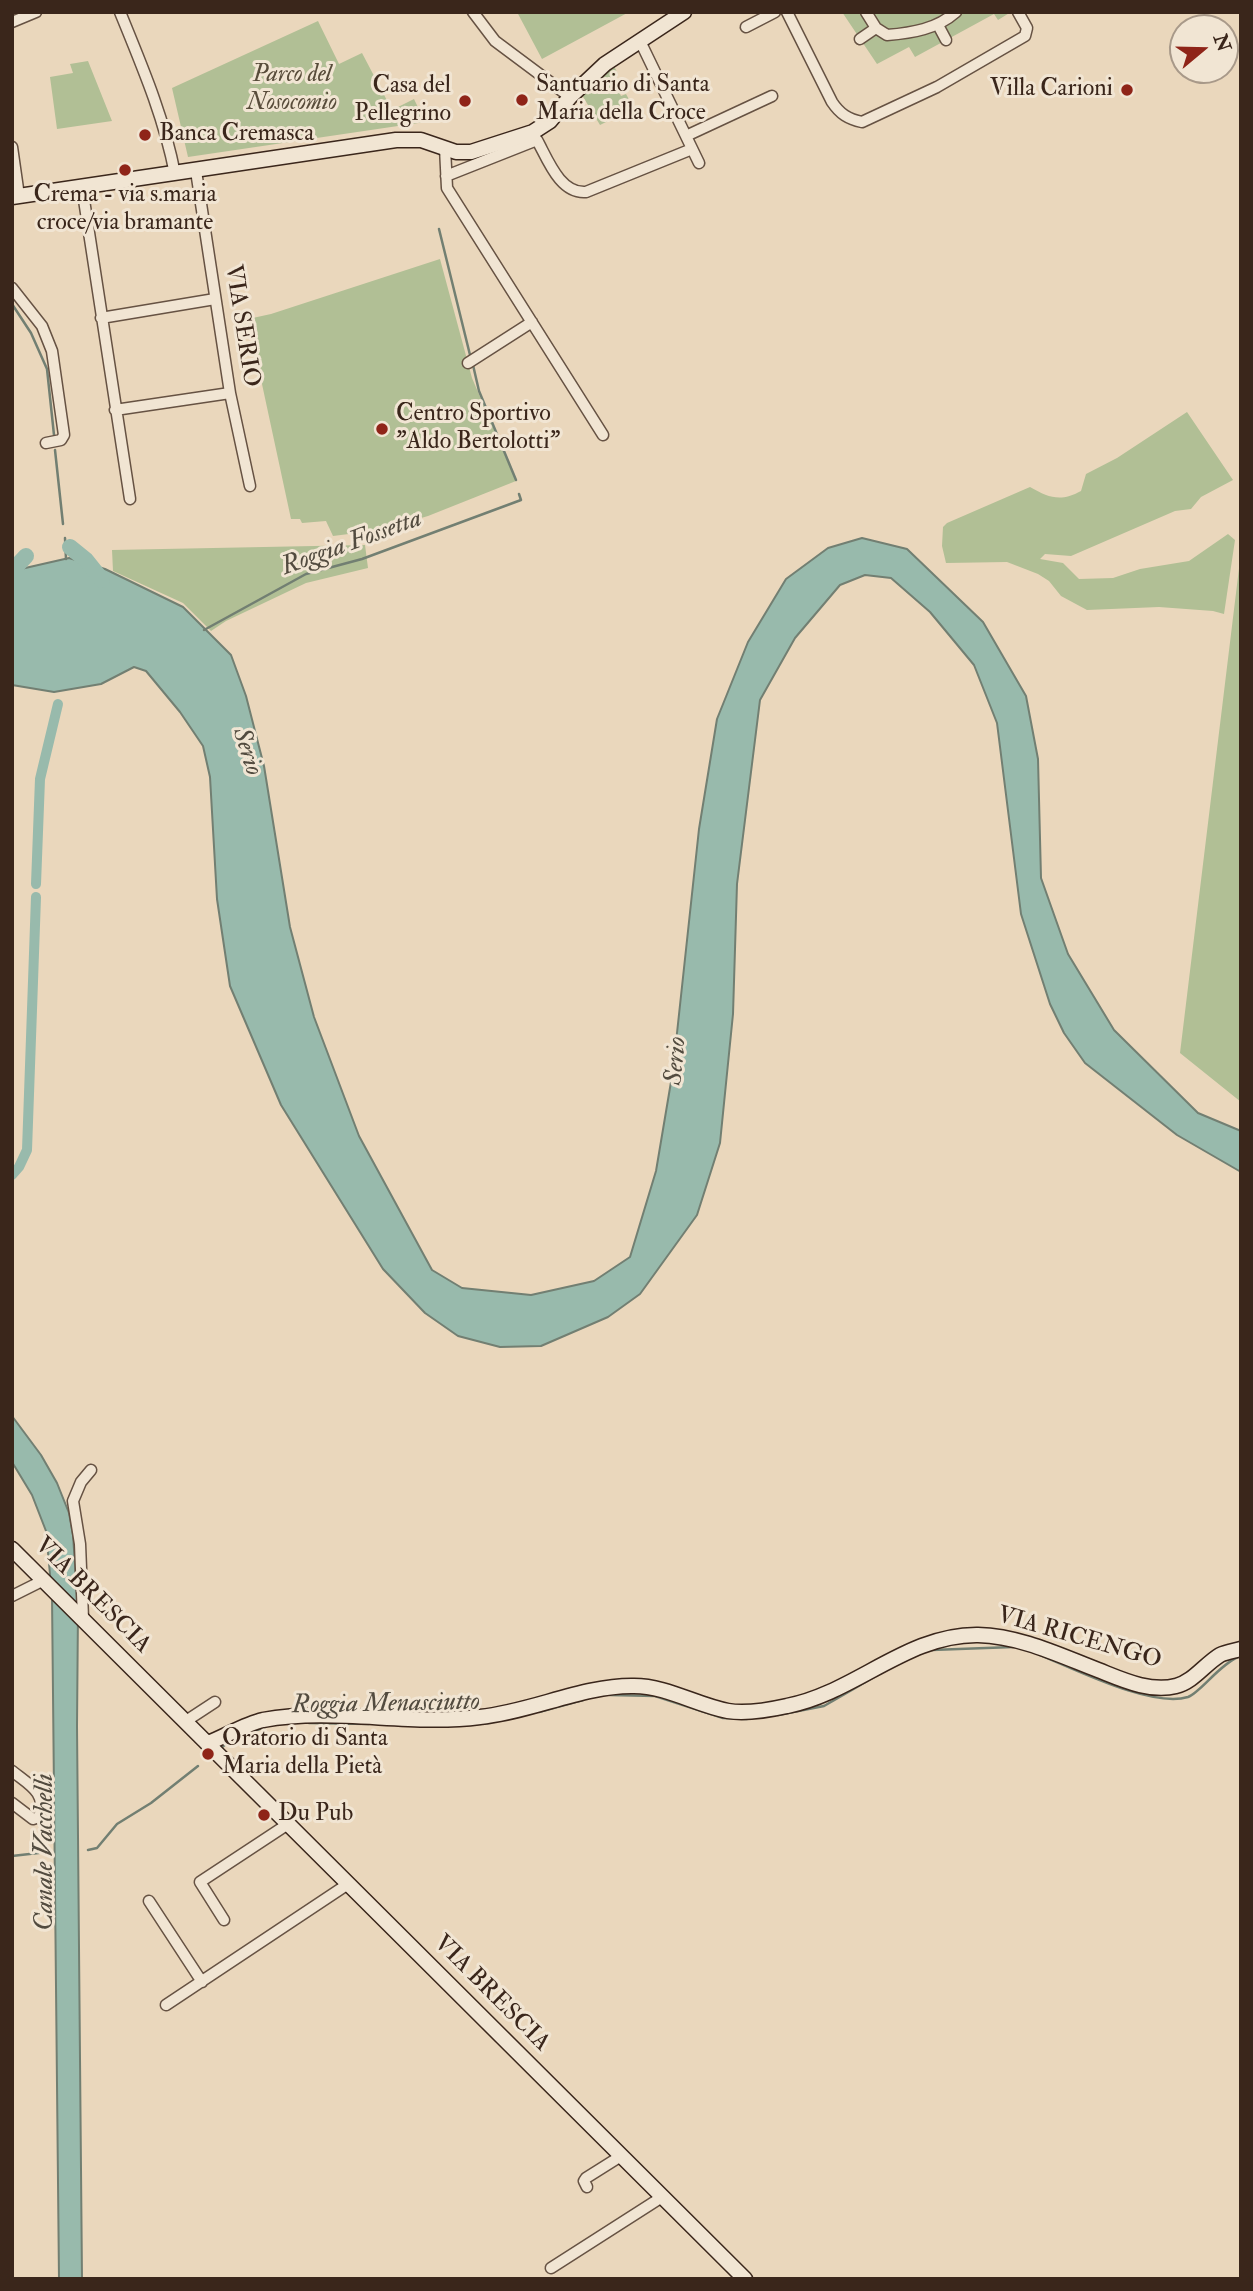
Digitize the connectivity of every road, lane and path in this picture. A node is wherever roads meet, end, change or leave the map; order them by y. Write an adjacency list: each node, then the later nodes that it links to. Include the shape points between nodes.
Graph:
1 (36, 12): 10 (street)
2 (120, 12): 26 (street, via 153,92)
3 (473, 12): 18 (street, via 495,41)
4 (684, 12): 16 (street)
5 (775, 12): 12 (street)
6 (787, 12): 9 (street, via 832,102 850,120 862,121 937,88 1025,36 1027,28)
7 (866, 12): 13 (street)
8 (956, 12): 11 (street)
9 (1018, 12)
10 (12, 22)
11 (938, 25): 13 (street, via 887,35); 15 (street)
12 (746, 27)
13 (876, 28): 14 (street)
14 (860, 38)
15 (946, 40)
16 (640, 41): 18 (street); 19 (street)
17 (772, 96): 19 (street)
18 (570, 97): 23 (street, via 550,121 533,132)
19 (686, 136): 22 (street)
20 (12, 147): 29 (street)
21 (445, 148): 23 (street); 25 (street, via 421,140 396,140); 27 (street)
22 (692, 149): 23 (street, via 578,193 563,183 537,140); 24 (street)
23 (473, 158): 27 (street)
24 (699, 163)
25 (196, 171): 26 (street); 31 (street, VIA SERIO)
26 (175, 174): 28 (street)
27 (446, 176): 33 (street, via 447,188)
28 (82, 187): 29 (street); 32 (street)
29 (16, 196)
30 (12, 288): 38 (street, via 42,326 52,351 64,435)
31 (215, 299): 32 (street); 35 (street, VIA SERIO)
32 (101, 318): 36 (street)
33 (532, 322): 34 (street); 37 (street)
34 (472, 361)
35 (230, 393): 36 (street); 39 (street, VIA SERIO)
36 (115, 410): 40 (street)
37 (603, 435)
38 (46, 443)
39 (250, 486)
40 (130, 499)
41 (91, 1469): 45 (street, via 73,1501 80,1544)
42 (12, 1549): 43 (street, VIA BRESCIA)
43 (47, 1583): 44 (street); 45 (street, VIA BRESCIA)
44 (12, 1596)
45 (81, 1616): 48 (street, VIA BRESCIA)
46 (1241, 1648): 49 (street, VIA RICENGO, via 1221,1655 1178,1686 1157,1688 1014,1639 943,1638 875,1668 839,1690 785,1707 731,1712 636,1685 483,1717 296,1716 261,1721)
47 (215, 1702): 48 (street)
48 (186, 1721): 49 (street, VIA BRESCIA)
49 (208, 1743): 52 (street, VIA BRESCIA)
50 (13, 1772): 51 (street, via 38,1791 41,1811 33,1819)
51 (12, 1803)
52 (288, 1824): 53 (street, VIA BRESCIA); 55 (street, via 200,1882)
53 (348, 1884): 56 (street); 58 (street, VIA BRESCIA)
54 (149, 1902): 56 (street)
55 (224, 1920)
56 (202, 1982): 57 (street)
57 (166, 2005)
58 (621, 2155): 59 (street, via 586,2178); 60 (street, VIA BRESCIA)
59 (587, 2188)
60 (662, 2197): 61 (street); 62 (street, VIA BRESCIA)
61 (551, 2268)
62 (745, 2279)

